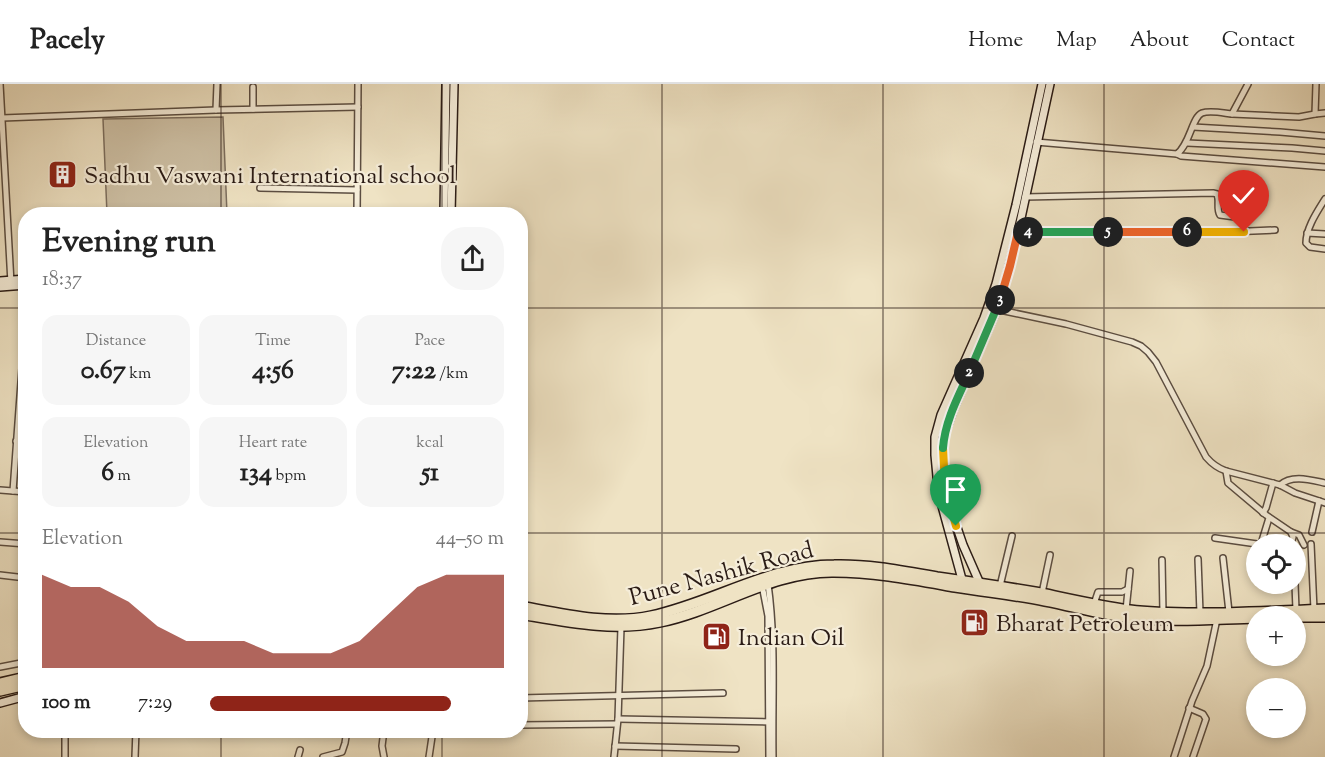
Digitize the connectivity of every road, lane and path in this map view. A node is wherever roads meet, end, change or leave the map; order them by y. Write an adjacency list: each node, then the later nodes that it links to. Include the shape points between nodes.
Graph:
1 (0, 84): 18 (street)
2 (217, 84): 14 (street)
3 (358, 84): 12 (street)
4 (446, 84): 35 (street)
5 (454, 84): 36 (street)
6 (1042, 84): 21 (street)
7 (1050, 84): 22 (street)
8 (1248, 84): 16 (street)
9 (1316, 86): 11 (street); 17 (street)
10 (253, 87): 13 (street)
11 (1325, 89)
12 (358, 107): 13 (street); 28 (street)
13 (253, 109): 14 (street)
14 (216, 110): 18 (street)
15 (1325, 113): 17 (street)
16 (1232, 114): 17 (street); 19 (street, via 1202,113)
17 (1315, 114)
18 (2, 118): 39 (street)
19 (1193, 127): 20 (street); 23 (street)
20 (1325, 136)
21 (1029, 140): 22 (street); 40 (street)
22 (1037, 142): 25 (street); 29 (street)
23 (1187, 143): 24 (street); 25 (street)
24 (1325, 151)
25 (1177, 154): 26 (street)
26 (1325, 167)
27 (260, 188): 28 (street)
28 (357, 190): 34 (street)
29 (1025, 196): 30 (street, via 1213,193); 42 (street)
30 (1218, 197): 31 (street); 37 (street, via 1218,212)
31 (1241, 197)
32 (1325, 199): 33 (street)
33 (1323, 206): 43 (street)
34 (357, 207)
35 (444, 207)
36 (452, 207)
37 (1235, 217)
38 (0, 221): 39 (street)
39 (7, 221): 48 (street)
40 (1010, 230): 42 (street); 51 (street)
41 (1275, 230): 42 (street)
42 (1018, 232): 52 (street)
43 (1307, 233): 44 (street); 45 (street, via 1307,245)
44 (1325, 234)
45 (1325, 249)
46 (0, 281): 48 (street)
47 (18, 282): 48 (street)
48 (11, 284): 49 (street); 50 (street)
49 (18, 284)
50 (0, 287)
51 (988, 308): 52 (street); 83 (street, via 935,437 938,487)
52 (997, 309): 55 (street, via 1141,346 1156,362 1206,457); 84 (street, via 950,416 943,447 950,507)
53 (18, 416): 54 (street)
54 (16, 441): 60 (street)
55 (1226, 471): 56 (street); 63 (street, via 1228,483)
56 (1273, 483): 58 (street); 63 (street)
57 (1325, 483): 58 (street, via 1291,479)
58 (1280, 484): 62 (street)
59 (0, 490): 60 (street)
60 (13, 491): 61 (street)
61 (18, 491)
62 (1322, 502): 66 (street)
63 (1263, 513): 64 (street)
64 (1269, 518): 65 (street); 67 (street)
65 (1291, 532): 68 (street)
66 (1312, 532)
67 (1263, 534)
68 (1296, 534)
69 (1012, 536): 86 (street)
70 (1215, 538): 72 (street)
71 (0, 542): 73 (street)
72 (1246, 542)
73 (18, 543)
74 (1311, 544): 92 (street)
75 (1050, 555): 87 (street)
76 (1223, 558): 93 (street)
77 (1198, 559): 96 (street)
78 (1162, 560): 95 (street)
79 (1130, 571): 85 (street)
80 (0, 575): 81 (street)
81 (18, 577)
82 (764, 582): 83 (highway, Pune Nashik Road, via 840,572); 89 (highway, Pune Nashik Road, via 631,619 586,617); 103 (highway, Pune Nashik Road, via 684,616); 117 (street, via 772,615)
83 (963, 584): 84 (highway, Pune Nashik Road)
84 (982, 587): 86 (highway, Pune Nashik Road)
85 (1128, 589): 88 (street, via 1098,592); 91 (street)
86 (998, 590): 87 (highway, Pune Nashik Road); 102 (highway, Pune Nashik Road, via 1123,617)
87 (1042, 593): 88 (highway, Pune Nashik Road)
88 (1094, 604): 91 (highway, Pune Nashik Road)
89 (528, 607)
90 (1325, 609): 92 (highway, Pune Nashik Road)
91 (1126, 610): 95 (highway, Pune Nashik Road)
92 (1314, 610): 94 (highway, Pune Nashik Road)
93 (1229, 612): 96 (highway, Pune Nashik Road); 97 (highway, Pune Nashik Road)
94 (1306, 612)
95 (1163, 613): 96 (highway, Pune Nashik Road)
96 (1200, 613)
97 (1246, 613)
98 (528, 615): 103 (highway, Pune Nashik Road)
99 (1306, 615): 100 (highway, Pune Nashik Road)
100 (1325, 616)
101 (1246, 619): 102 (highway, Pune Nashik Road)
102 (1217, 620): 115 (street, via 1207,666)
103 (621, 627): 111 (street)
104 (18, 664): 105 (street)
105 (0, 668)
106 (18, 679): 107 (highway)
107 (0, 683)
108 (18, 687): 109 (highway)
109 (0, 692)
110 (723, 693): 111 (street)
111 (619, 695): 113 (street); 116 (street)
112 (18, 698): 114 (street)
113 (528, 698)
114 (0, 703)
115 (1190, 708): 135 (street); 136 (street, via 1206,719)
116 (618, 722): 117 (street); 118 (street); 124 (street)
117 (771, 722): 134 (street)
118 (528, 725)
119 (65, 738): 127 (street)
120 (136, 738): 128 (street)
121 (346, 738): 130 (street, via 342,752)
122 (383, 738): 131 (street)
123 (432, 738): 132 (street)
124 (615, 746): 125 (street); 133 (street)
125 (736, 749)
126 (300, 750): 129 (street)
127 (65, 757)
128 (135, 757)
129 (298, 757)
130 (322, 757)
131 (384, 757)
132 (429, 757)
133 (614, 757)
134 (771, 757)
135 (1174, 757)
136 (1193, 757)

